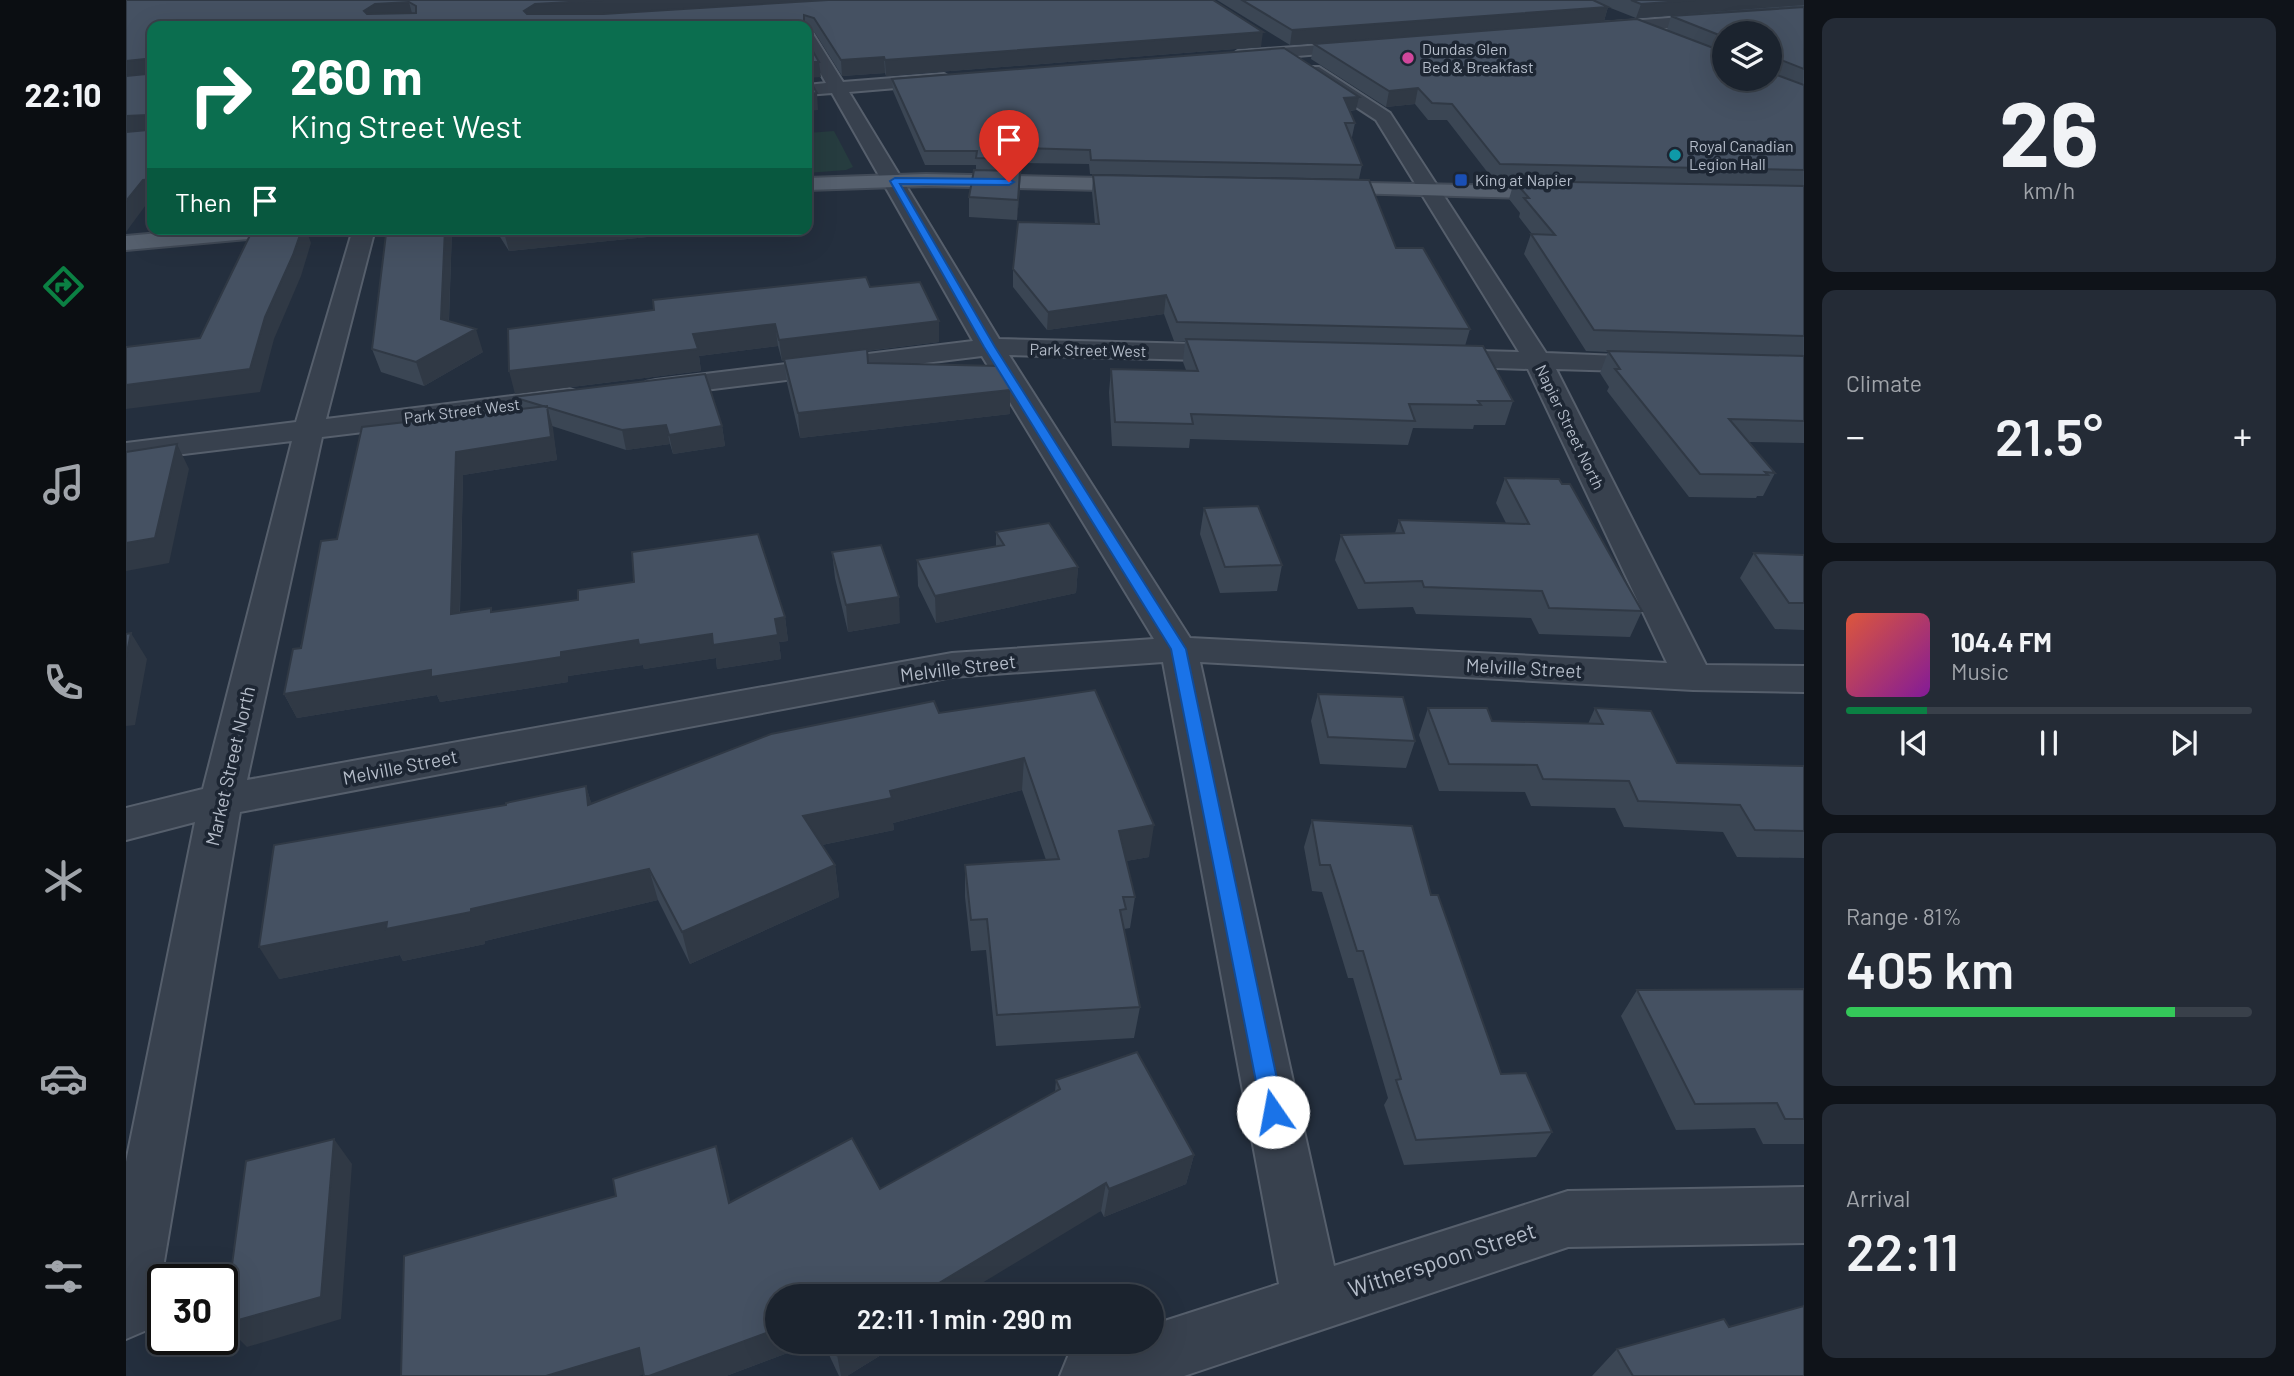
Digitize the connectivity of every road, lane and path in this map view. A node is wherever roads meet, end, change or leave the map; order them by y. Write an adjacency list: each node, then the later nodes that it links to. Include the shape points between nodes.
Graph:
1 (1596, 10): 3 (street)
2 (1804, 13): 3 (street)
3 (1633, 26): 4 (street); 6 (street)
4 (1579, 30)
5 (1260, 38): 9 (street, Napier Street North)
6 (1672, 42)
7 (812, 46): 12 (street)
8 (1377, 46): 9 (street)
9 (1283, 53): 10 (street); 18 (street, Napier Street North, via 1374,108)
10 (1227, 57)
11 (963, 78): 12 (street)
12 (837, 88): 13 (street); 14 (street)
13 (812, 90)
14 (895, 181): 15 (main road); 16 (main road); 23 (street)
15 (812, 184)
16 (1162, 185)
17 (1301, 188): 18 (main road)
18 (1427, 190): 19 (main road); 26 (street, Napier Street North)
19 (1580, 193)
20 (215, 235): 22 (main road)
21 (362, 235): 30 (street, Market Street North)
22 (126, 243)
23 (990, 347): 24 (street, Park Street West); 28 (street, Park Street West); 32 (street)
24 (1260, 354)
25 (1413, 358): 26 (street)
26 (1538, 360): 27 (street); 33 (street, Napier Street North)
27 (1684, 364)
28 (628, 391)
29 (600, 394): 30 (street, Park Street West)
30 (309, 430): 31 (street, Park Street West); 35 (street, Market Street North)
31 (126, 452)
32 (1179, 649): 33 (street, Melville Street); 35 (street, Melville Street, via 952,665); 38 (street)
33 (1693, 677): 34 (street, Melville Street)
34 (1804, 679)
35 (221, 800): 36 (street, Melville Street); 39 (street, Market Street North)
36 (126, 824)
37 (1804, 1215): 38 (street, Witherspoon Street, via 1569,1219)
38 (1312, 1302): 40 (street, Witherspoon Street)
39 (126, 1309)
40 (1091, 1376)

